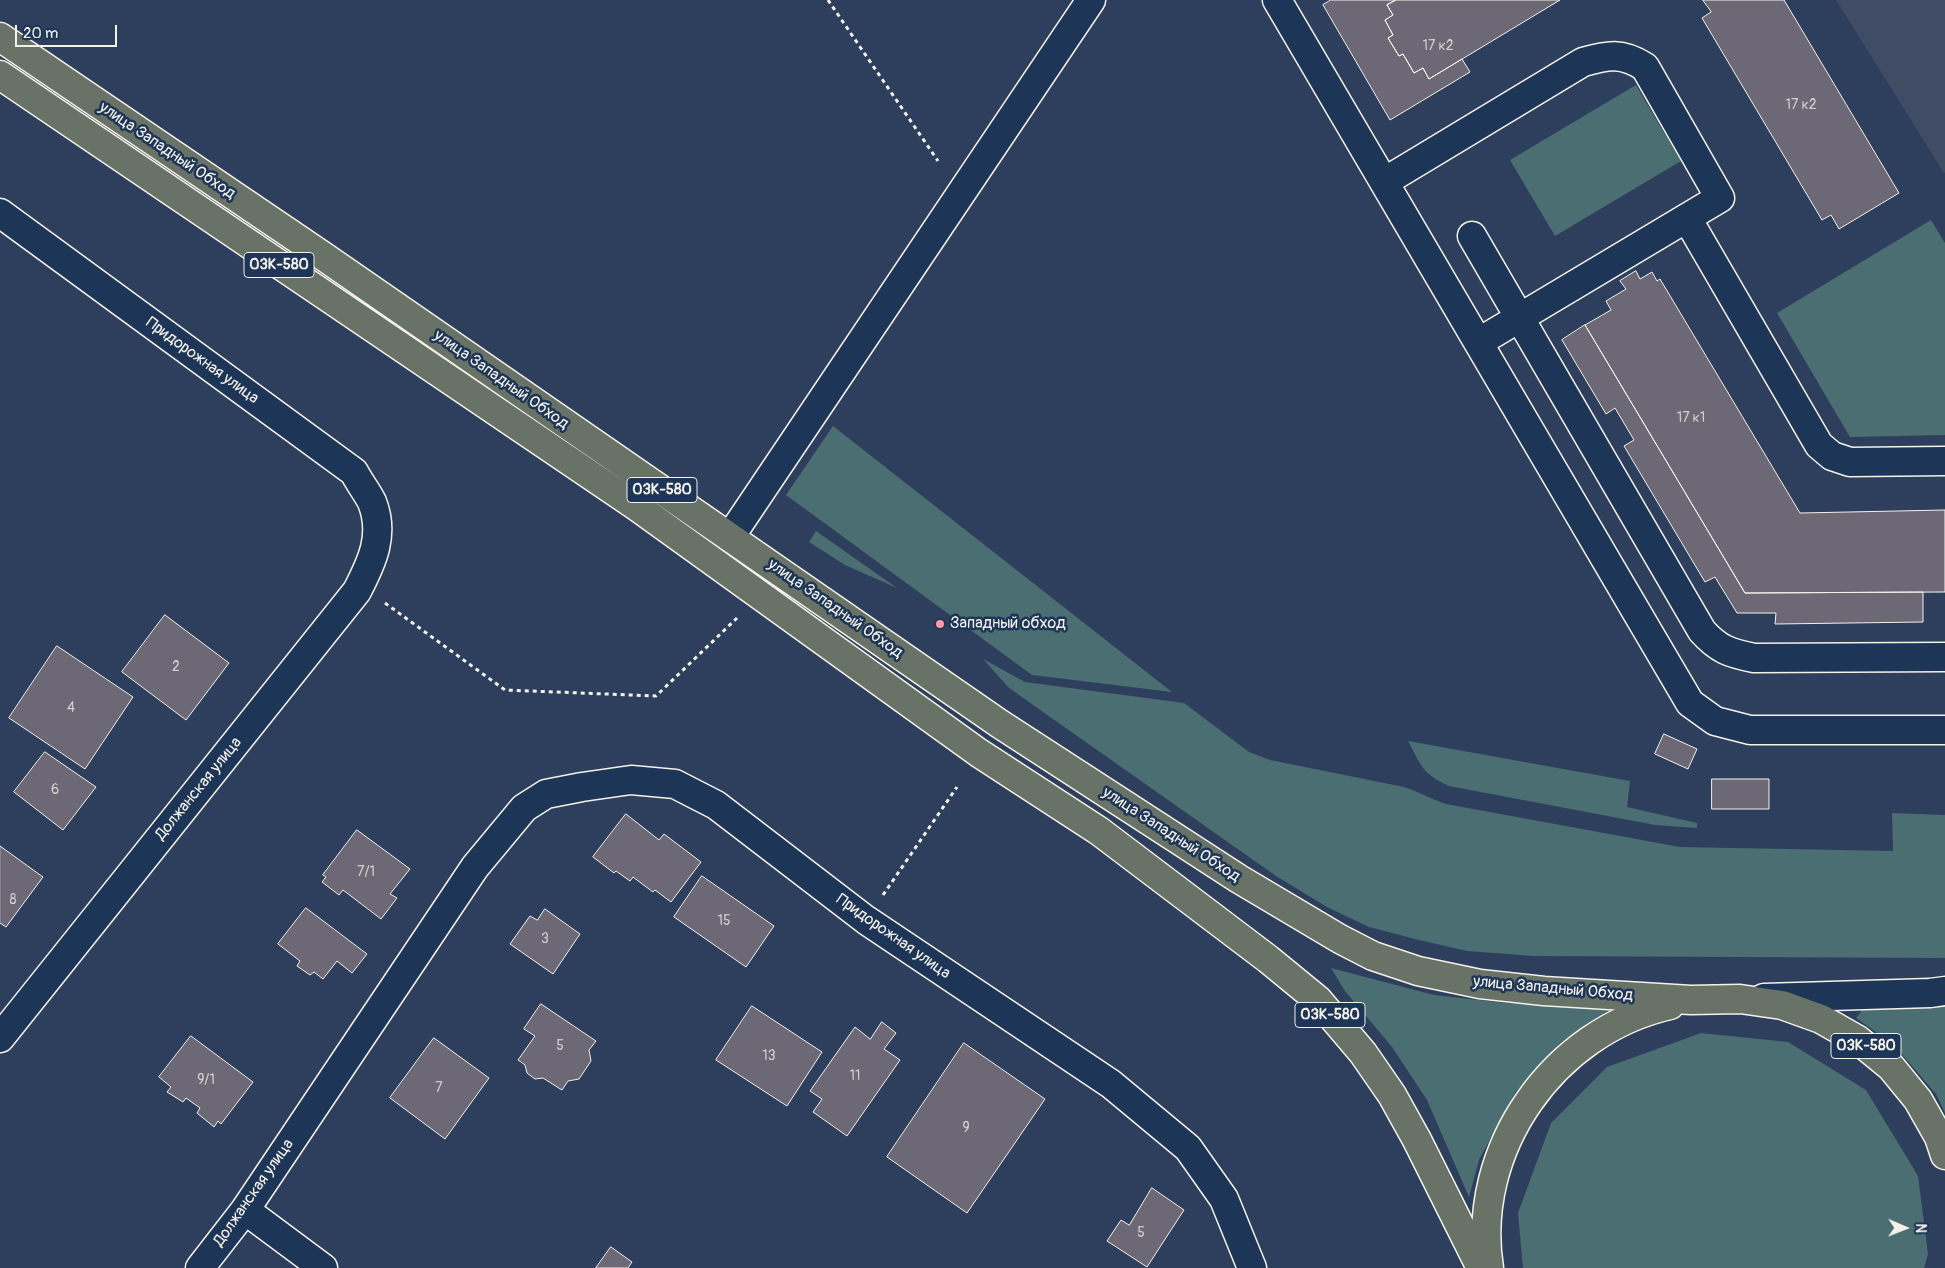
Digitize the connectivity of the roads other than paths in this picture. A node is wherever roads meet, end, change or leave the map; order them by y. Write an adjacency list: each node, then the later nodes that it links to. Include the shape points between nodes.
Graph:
1 (1092, 0): 13 (street)
2 (1278, 0): 5 (street)
3 (0, 37): 13 (highway, улица Западный Обход / 03К-580)
4 (0, 75): 26 (highway, улица Западный Обход / 03К-580, via 636,506 979,753 1099,831 1268,958 1318,1000 1363,1053 1392,1095)
5 (1384, 182): 7 (street, via 1583,62 1616,55 1633,59 1645,67 1720,198); 10 (street)
6 (0, 213): 12 (street, Придорожная улица, via 354,472 372,502)
7 (1687, 218): 9 (street); 11 (street, via 1819,444 1832,456 1850,462)
8 (1472, 236): 9 (street)
9 (1519, 317): 10 (street); 14 (street, via 1702,631 1714,645 1754,658)
10 (1479, 342): 15 (street, via 1690,703 1715,721 1750,730)
11 (1945, 461)
12 (378, 530): 20 (street, Должанская улица, via 372,561 345,607)
13 (730, 537): 19 (highway, улица Западный Обход / 03К-580, via 1000,724 1239,879 1373,956 1418,971 1480,984)
14 (1945, 657)
15 (1945, 730)
16 (475, 867): 22 (street, Должанская улица); 25 (street, Придорожная улица, via 524,808 546,794 631,780 675,784 716,805 866,920 1111,1084 1188,1148 1224,1200)
17 (1945, 991): 18 (street)
18 (1740, 999): 19 (highway, улица Западный Обход / 03К-580); 21 (highway, 03К-580, via 1782,1005 1821,1020 1858,1040 1891,1067 1918,1100 1939,1137)
19 (1691, 1000): 27 (highway, 03К-580, via 1648,1010 1608,1028 1572,1053 1540,1085 1515,1122 1498,1163 1488,1206 1486,1251)
20 (0, 1038)
21 (1945, 1155)
22 (245, 1210): 23 (street, Должанская улица); 24 (street)
23 (200, 1268)
24 (323, 1268)
25 (1252, 1268)
26 (1481, 1268)
27 (1489, 1268)

